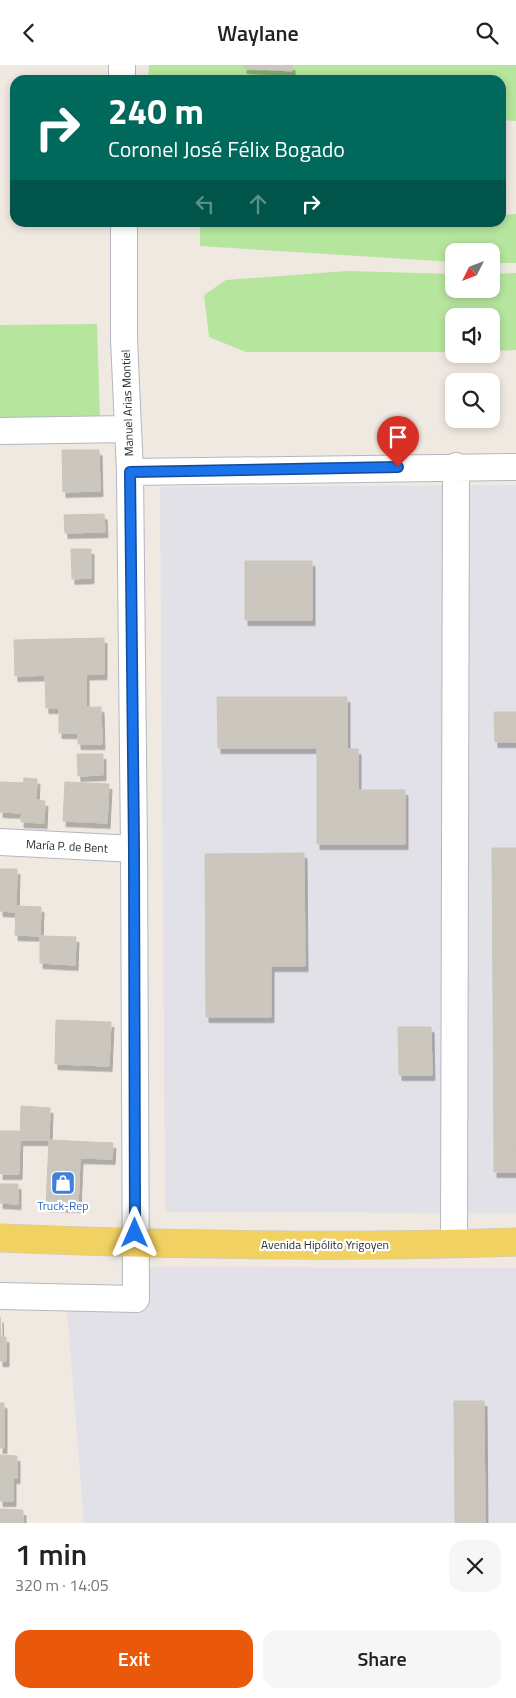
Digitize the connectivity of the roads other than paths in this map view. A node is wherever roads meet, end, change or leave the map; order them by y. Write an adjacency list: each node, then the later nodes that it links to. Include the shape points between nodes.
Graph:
1 (124, 227): 2 (street, Manuel Arias Montiel)
2 (128, 429): 3 (street); 6 (street, Manuel Arias Montiel)
3 (0, 431)
4 (456, 467): 5 (street); 6 (street); 12 (street)
5 (516, 467)
6 (130, 472): 8 (street, Manuel Arias Montiel)
7 (0, 842): 8 (street, María P. de Bent)
8 (134, 849): 11 (street, Manuel Arias Montiel)
9 (0, 1238): 11 (main road, Avenida Hipólito Yrigoyen)
10 (516, 1242): 12 (main road, Avenida Hipólito Yrigoyen)
11 (135, 1243): 12 (main road, Avenida Hipólito Yrigoyen); 13 (street, via 136,1299)
12 (454, 1244)
13 (0, 1296)

